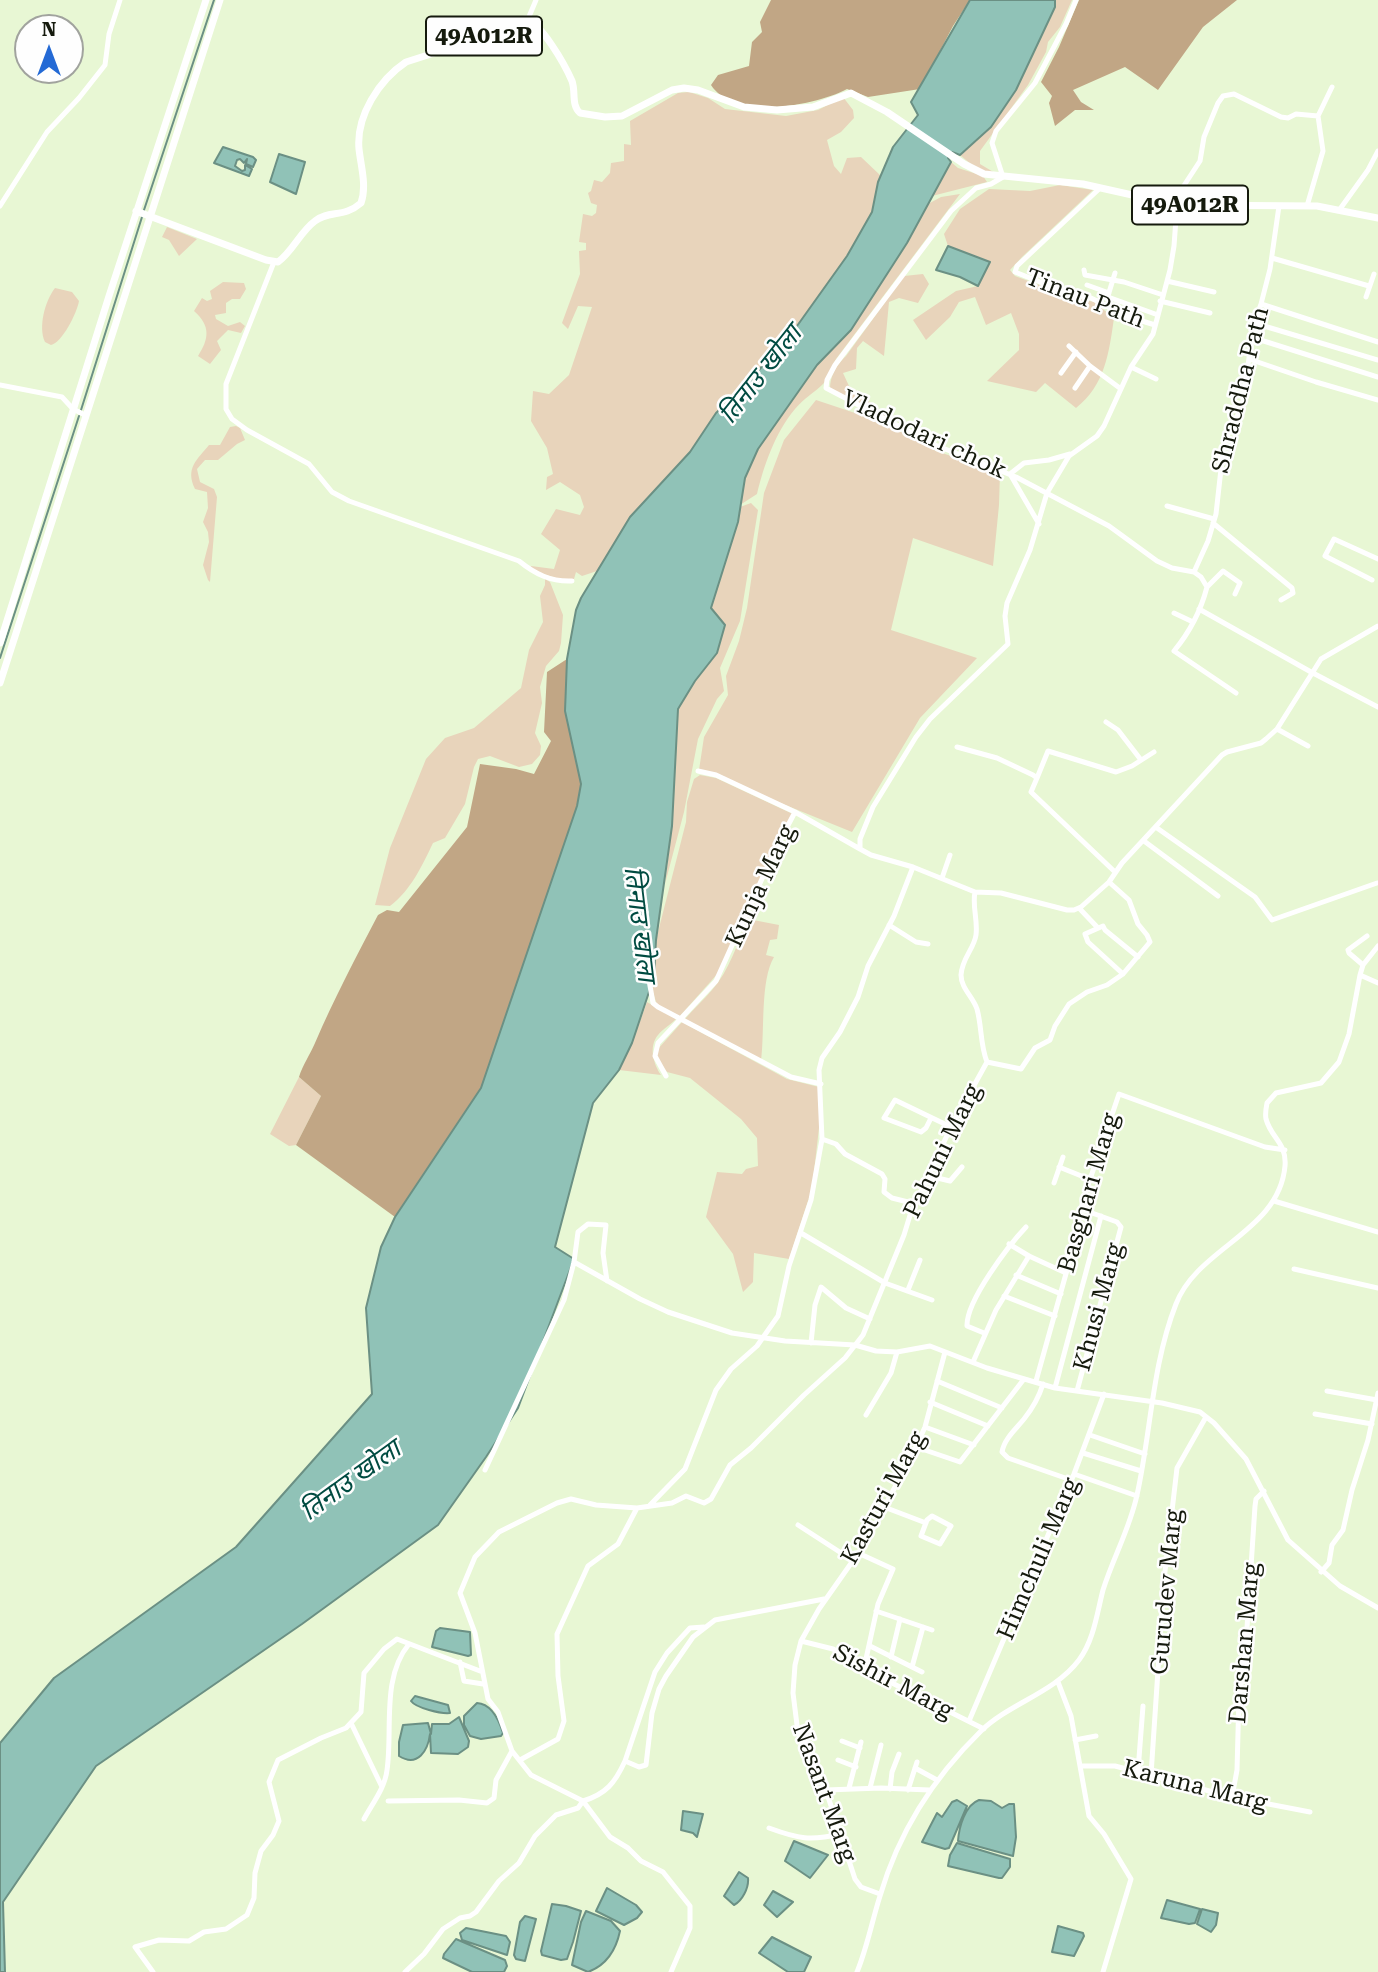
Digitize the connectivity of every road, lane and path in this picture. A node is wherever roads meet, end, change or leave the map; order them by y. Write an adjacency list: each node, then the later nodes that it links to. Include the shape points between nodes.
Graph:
1 (120, 0): 13 (street, via 105,65 47,132)
2 (205, 0): 17 (main road)
3 (220, 0): 18 (main road)
4 (536, 0): 6 (street)
5 (1076, 0): 10 (street, via 1035,83 996,131 992,143)
6 (528, 19): 10 (main road, 49A012R, via 543,32 571,79 575,108 582,113 622,116 684,88 744,107 777,110 813,107 851,93 984,174); 21 (main road, 49A012R, via 396,69 366,109 359,147 361,203 344,214 316,220 285,256)
7 (1332, 88): 8 (street)
8 (1318, 116): 12 (street, via 1285,118 1234,94 1223,96 1204,137 1200,160); 15 (street, via 1323,151)
9 (1378, 151): 16 (street)
10 (1003, 177): 11 (main road, 49A012R); 57 (street, Vladodari chok, via 976,188 951,211 835,365 826,387 935,445)
11 (1099, 189): 12 (main road, 49A012R); 34 (street, Tinau Path, via 1015,272)
12 (1177, 205): 14 (main road, 49A012R); 26 (street)
13 (0, 206)
14 (1279, 206): 15 (main road, 49A012R); 20 (street, Shraddha Path)
15 (1307, 206): 16 (main road, 49A012R)
16 (1340, 209): 19 (main road, 49A012R)
17 (136, 211): 18 (main road); 54 (main road)
18 (150, 216): 21 (main road); 55 (main road)
19 (1378, 218)
20 (1272, 258): 28 (street); 33 (street, Shraddha Path)
21 (274, 262): 65 (street, via 226,384 226,410 232,419 309,464 332,492 349,501 519,561 529,571 558,582)
22 (1084, 270): 25 (street, Tinau Path, via 1085,275)
23 (1115, 273): 25 (street)
24 (1374, 274): 28 (street)
25 (1113, 281): 30 (street); 32 (street, Tinau Path)
26 (1167, 281): 29 (street); 32 (street)
27 (1087, 285): 30 (street, Tinau Path)
28 (1369, 286): 31 (street)
29 (1214, 292)
30 (1108, 295): 34 (street); 36 (street, Tinau Path)
31 (1366, 297)
32 (1161, 298): 35 (street, Tinau Path); 36 (street)
33 (1261, 304): 37 (street, Shraddha Path); 40 (street)
34 (1104, 305): 38 (street, Tinau Path)
35 (1210, 313)
36 (1158, 316): 38 (street)
37 (1254, 323): 39 (street, Shraddha Path); 44 (street)
38 (1155, 325): 46 (street)
39 (1251, 337): 43 (street, Shraddha Path); 48 (street)
40 (1378, 342)
41 (1069, 346): 42 (street)
42 (1076, 352): 45 (street); 47 (street)
43 (1248, 359): 53 (street); 60 (street, Shraddha Path, via 1242,407 1224,442)
44 (1378, 360)
45 (1090, 366): 51 (street); 52 (street)
46 (1131, 367): 49 (street); 52 (street)
47 (1061, 373)
48 (1378, 377)
49 (1156, 379)
50 (0, 385): 54 (street, via 62,397)
51 (1075, 388)
52 (1121, 389): 56 (street, via 1097,436)
53 (1378, 400)
54 (74, 410): 55 (street); 73 (main road)
55 (85, 415): 75 (main road)
56 (1074, 453): 57 (street, via 1024,463); 58 (street)
57 (1010, 474): 58 (street, Vladodari chok); 61 (street)
58 (1047, 493): 61 (street); 63 (street, Vladodari chok, via 1109,526 1157,561)
59 (1167, 506): 60 (street)
60 (1213, 521): 63 (street, Shraddha Path); 68 (street, via 1292,588)
61 (1039, 524): 89 (street, via 1005,611 1008,644 916,737 873,807)
62 (1378, 559): 64 (street, via 1334,539 1328,550 1326,558)
63 (1194, 572): 66 (street)
64 (1372, 580)
65 (572, 581)
66 (1207, 587): 67 (street, via 1221,571 1241,583); 69 (street)
67 (1235, 594)
68 (1281, 600)
69 (1199, 609): 71 (street); 74 (street)
70 (1174, 613): 71 (street)
71 (1193, 622): 76 (street, via 1174,651)
72 (1378, 626): 74 (street, via 1321,659)
73 (0, 643)
74 (1311, 673): 77 (street); 79 (street)
75 (0, 683)
76 (1236, 692)
77 (1378, 707)
78 (1106, 722): 83 (street)
79 (1276, 729): 80 (street); 87 (street, via 1261,743 1222,755)
80 (1308, 746)
81 (957, 747): 85 (street, via 997,758)
82 (1154, 752): 83 (street)
83 (1141, 760): 85 (street, via 1116,772 1048,751)
84 (698, 771): 86 (street)
85 (1037, 778): 92 (street, via 1031,792)
86 (795, 812): 89 (street, Kunja Marg); 110 (street, Kunja Marg, via 725,965)
87 (1157, 828): 88 (street); 95 (street, via 1255,897 1272,920)
88 (1144, 841): 92 (street); 97 (street)
89 (860, 849): 91 (street, Kunja Marg)
90 (950, 855): 93 (street)
91 (913, 867): 93 (street, Kunja Marg); 99 (street)
92 (1115, 872): 94 (street)
93 (942, 878): 96 (street, Kunja Marg)
94 (1109, 882): 98 (street); 104 (street, via 1129,900 1149,938)
95 (1377, 883)
96 (975, 891): 98 (street, via 1067,910); 111 (street, Pahuni Marg, via 972,903 977,931 961,976 976,1006)
97 (1218, 896)
98 (1079, 908): 100 (street)
99 (889, 925): 102 (street); 113 (street, via 848,1018 822,1058)
100 (1098, 928): 104 (street, via 1103,926); 106 (street, via 1085,934 1086,939)
101 (1367, 936): 105 (street, via 1348,950)
102 (928, 944)
103 (1378, 946): 105 (street)
104 (1138, 957): 106 (street)
105 (1363, 965): 107 (street)
106 (1123, 974): 111 (street, via 1069,1004 1049,1040 1035,1048 1021,1069)
107 (1360, 975): 109 (street); 117 (street, via 1339,1062 1321,1083 1276,1093 1266,1103 1266,1120)
108 (649, 979): 110 (street, via 653,1003)
109 (1378, 983)
110 (682, 1020): 112 (street, Kunja Marg, via 658,1043 655,1056); 113 (street, via 791,1077)
111 (987, 1062): 115 (street, Pahuni Marg)
112 (666, 1076)
113 (821, 1084): 116 (street)
114 (931, 1118): 114 (street, via 924,1131 884,1118 895,1100); 115 (street)
115 (951, 1127): 121 (street, Pahuni Marg)
116 (822, 1139): 125 (street, via 882,1174 887,1196); 130 (street)
117 (1285, 1150): 122 (street, Basghari Marg, via 1265,1147 1119,1094); 124 (street)
118 (1063, 1157): 120 (street)
119 (962, 1167): 121 (street, via 950,1181)
120 (1059, 1167): 122 (street); 123 (street)
121 (929, 1176): 125 (street, Pahuni Marg)
122 (1089, 1179): 126 (street, Basghari Marg)
123 (1054, 1183)
124 (1274, 1201): 129 (street); 162 (street, via 1182,1291 1158,1364)
125 (916, 1204): 139 (street, Pahuni Marg)
126 (1081, 1209): 127 (street, Khusi Marg); 136 (street, Basghari Marg)
127 (1101, 1216): 157 (street); 158 (street, Khusi Marg, via 1121,1227)
128 (1026, 1227): 131 (street)
129 (1378, 1232)
130 (801, 1233): 139 (street); 148 (street, via 778,1316)
131 (1009, 1244): 132 (street); 147 (street, via 975,1299 966,1323)
132 (1029, 1256): 136 (street); 137 (street)
133 (920, 1260): 141 (street)
134 (574, 1262): 138 (street); 138 (street, via 579,1230 588,1224 606,1225); 177 (street, via 564,1300)
135 (1294, 1269): 140 (street)
136 (1066, 1273): 142 (street, Basghari Marg)
137 (1016, 1275): 142 (street); 143 (street)
138 (607, 1281): 148 (street, via 668,1312)
139 (885, 1283): 141 (street); 146 (street, Pahuni Marg)
140 (1378, 1289)
141 (908, 1290): 144 (street)
142 (1061, 1294): 145 (street, Basghari Marg)
143 (1004, 1296): 145 (street); 147 (street)
144 (932, 1300)
145 (1055, 1316): 156 (street, Basghari Marg)
146 (870, 1319): 149 (street, via 846,1308 821,1287); 150 (street, Pahuni Marg)
147 (984, 1333): 153 (street)
148 (763, 1338): 149 (street); 183 (street, via 716,1390 685,1469)
149 (811, 1343): 150 (street)
150 (855, 1345): 151 (street); 183 (street, Pahuni Marg, via 730,1465 711,1499 704,1503 686,1496)
151 (897, 1352): 152 (street, via 922,1346); 167 (street, via 891,1373)
152 (945, 1352): 153 (street); 155 (street, Kasturi Marg)
153 (973, 1362): 154 (street)
154 (1024, 1379): 156 (street); 165 (street)
155 (937, 1381): 164 (street, Kasturi Marg); 165 (street)
156 (1040, 1383): 157 (street); 180 (street, Basghari Marg, via 1039,1395 1002,1451 1008,1458)
157 (1055, 1388): 158 (street)
158 (1077, 1391): 161 (street)
159 (1327, 1391): 163 (street)
160 (1378, 1393): 163 (street)
161 (1104, 1394): 162 (street); 172 (street, Himchuli Marg)
162 (1152, 1401): 168 (street, via 1184,1406); 176 (street)
163 (1377, 1401): 169 (street)
164 (930, 1402): 170 (street); 171 (street, Kasturi Marg)
165 (1002, 1408): 170 (street)
166 (1315, 1414): 169 (street)
167 (866, 1415)
168 (1206, 1417): 181 (street, via 1246,1459); 225 (street, Gurudev Marg, via 1177,1468 1164,1580)
169 (1372, 1424): 190 (street, via 1343,1530)
170 (988, 1426): 173 (street)
171 (925, 1427): 173 (street); 174 (street, Kasturi Marg)
172 (1090, 1435): 175 (street, Himchuli Marg); 176 (street)
173 (974, 1445): 174 (street, via 960,1462)
174 (916, 1447): 184 (street, Kasturi Marg)
175 (1083, 1453): 178 (street); 179 (street, Himchuli Marg)
176 (1145, 1454): 178 (street)
177 (485, 1470)
178 (1141, 1471): 182 (street)
179 (1074, 1474): 180 (street, Himchuli Marg); 182 (street)
180 (1071, 1480): 210 (street, Himchuli Marg)
181 (1264, 1491): 190 (street, via 1288,1540); 234 (street, Darshan Marg, via 1256,1499)
182 (1137, 1496): 207 (street, via 1092,1634 1080,1659)
183 (650, 1505): 185 (street, Pahuni Marg)
184 (884, 1507): 186 (street); 188 (street, Kasturi Marg)
185 (636, 1508): 205 (street, Pahuni Marg, via 565,1500 503,1529 491,1540 475,1557 460,1593 475,1633); 219 (street, via 618,1544 588,1566 557,1634 564,1721 558,1739)
186 (926, 1523): 186 (street, via 921,1536 937,1544 951,1527 932,1516)
187 (798, 1525): 189 (street)
188 (858, 1553): 189 (street, Kasturi Marg); 193 (street, via 893,1569)
189 (852, 1560): 191 (street, Kasturi Marg)
190 (1321, 1572): 192 (street)
191 (824, 1599): 195 (street, via 715,1620); 198 (street, Nasant Marg)
192 (1378, 1608)
193 (877, 1611): 194 (street); 200 (street)
194 (900, 1619): 196 (street); 201 (street)
195 (706, 1627): 221 (street, via 690,1628 662,1660); 221 (street, via 693,1637 659,1689 646,1765)
196 (923, 1627): 197 (street); 203 (street)
197 (932, 1630)
198 (801, 1641): 204 (street, Sishir Marg, via 833,1649); 231 (street, Nasant Marg, via 793,1682 798,1733 815,1757)
199 (410, 1644): 202 (street); 211 (street, via 397,1639 364,1673 360,1712); 227 (street, via 401,1654 389,1711 388,1769)
200 (870, 1646): 201 (street); 204 (street)
201 (891, 1657): 203 (street)
202 (460, 1661): 205 (street); 208 (street, via 464,1681)
203 (912, 1667): 206 (street)
204 (864, 1668): 210 (street, Sishir Marg)
205 (480, 1671): 208 (street, Pahuni Marg)
206 (922, 1672)
207 (1058, 1682): 212 (street); 214 (street)
208 (483, 1684): 217 (street)
209 (1143, 1706): 224 (street)
210 (969, 1721): 212 (street, Sishir Marg)
211 (351, 1723): 227 (street); 242 (street, via 278,1760 269,1782 279,1821 261,1851 247,1915 226,1929 204,1932 189,1941 159,1940 135,1947)
212 (984, 1729): 226 (street)
213 (1096, 1736): 214 (street)
214 (1075, 1740): 222 (street)
215 (842, 1741): 223 (street, via 860,1745)
216 (881, 1745): 229 (street)
217 (512, 1751): 219 (street); 235 (street, via 496,1780 494,1798 487,1803)
218 (899, 1754): 230 (street)
219 (520, 1760): 236 (street, via 531,1775)
220 (838, 1760): 223 (street)
221 (625, 1761): 236 (street, via 607,1791)
222 (1080, 1766): 224 (street, Karuna Marg); 246 (street, via 1089,1816 1131,1880)
223 (856, 1767): 228 (street)
224 (1138, 1771): 225 (street, Karuna Marg)
225 (1151, 1775): 234 (street, Karuna Marg)
226 (937, 1780): 232 (street, via 916,1765); 233 (street)
227 (382, 1787): 238 (street)
228 (849, 1788): 229 (street); 231 (street)
229 (870, 1788): 230 (street)
230 (890, 1789): 232 (street)
231 (826, 1790): 240 (street, Nasant Marg)
232 (908, 1790): 233 (street)
233 (929, 1790): 241 (street, via 899,1841)
234 (1232, 1797): 237 (street, Karuna Marg)
235 (388, 1801)
236 (583, 1801): 243 (street, via 578,1808 556,1815 476,1912 443,1929); 244 (street, via 610,1837 663,1872 690,1906 691,1928)
237 (1310, 1812)
238 (364, 1819)
239 (769, 1828): 240 (street, via 804,1840)
240 (841, 1834): 241 (street, Nasant Marg, via 857,1883)
241 (880, 1894): 245 (street)
242 (153, 1972)
243 (405, 1972)
244 (671, 1972)
245 (857, 1972)
246 (1103, 1972)

